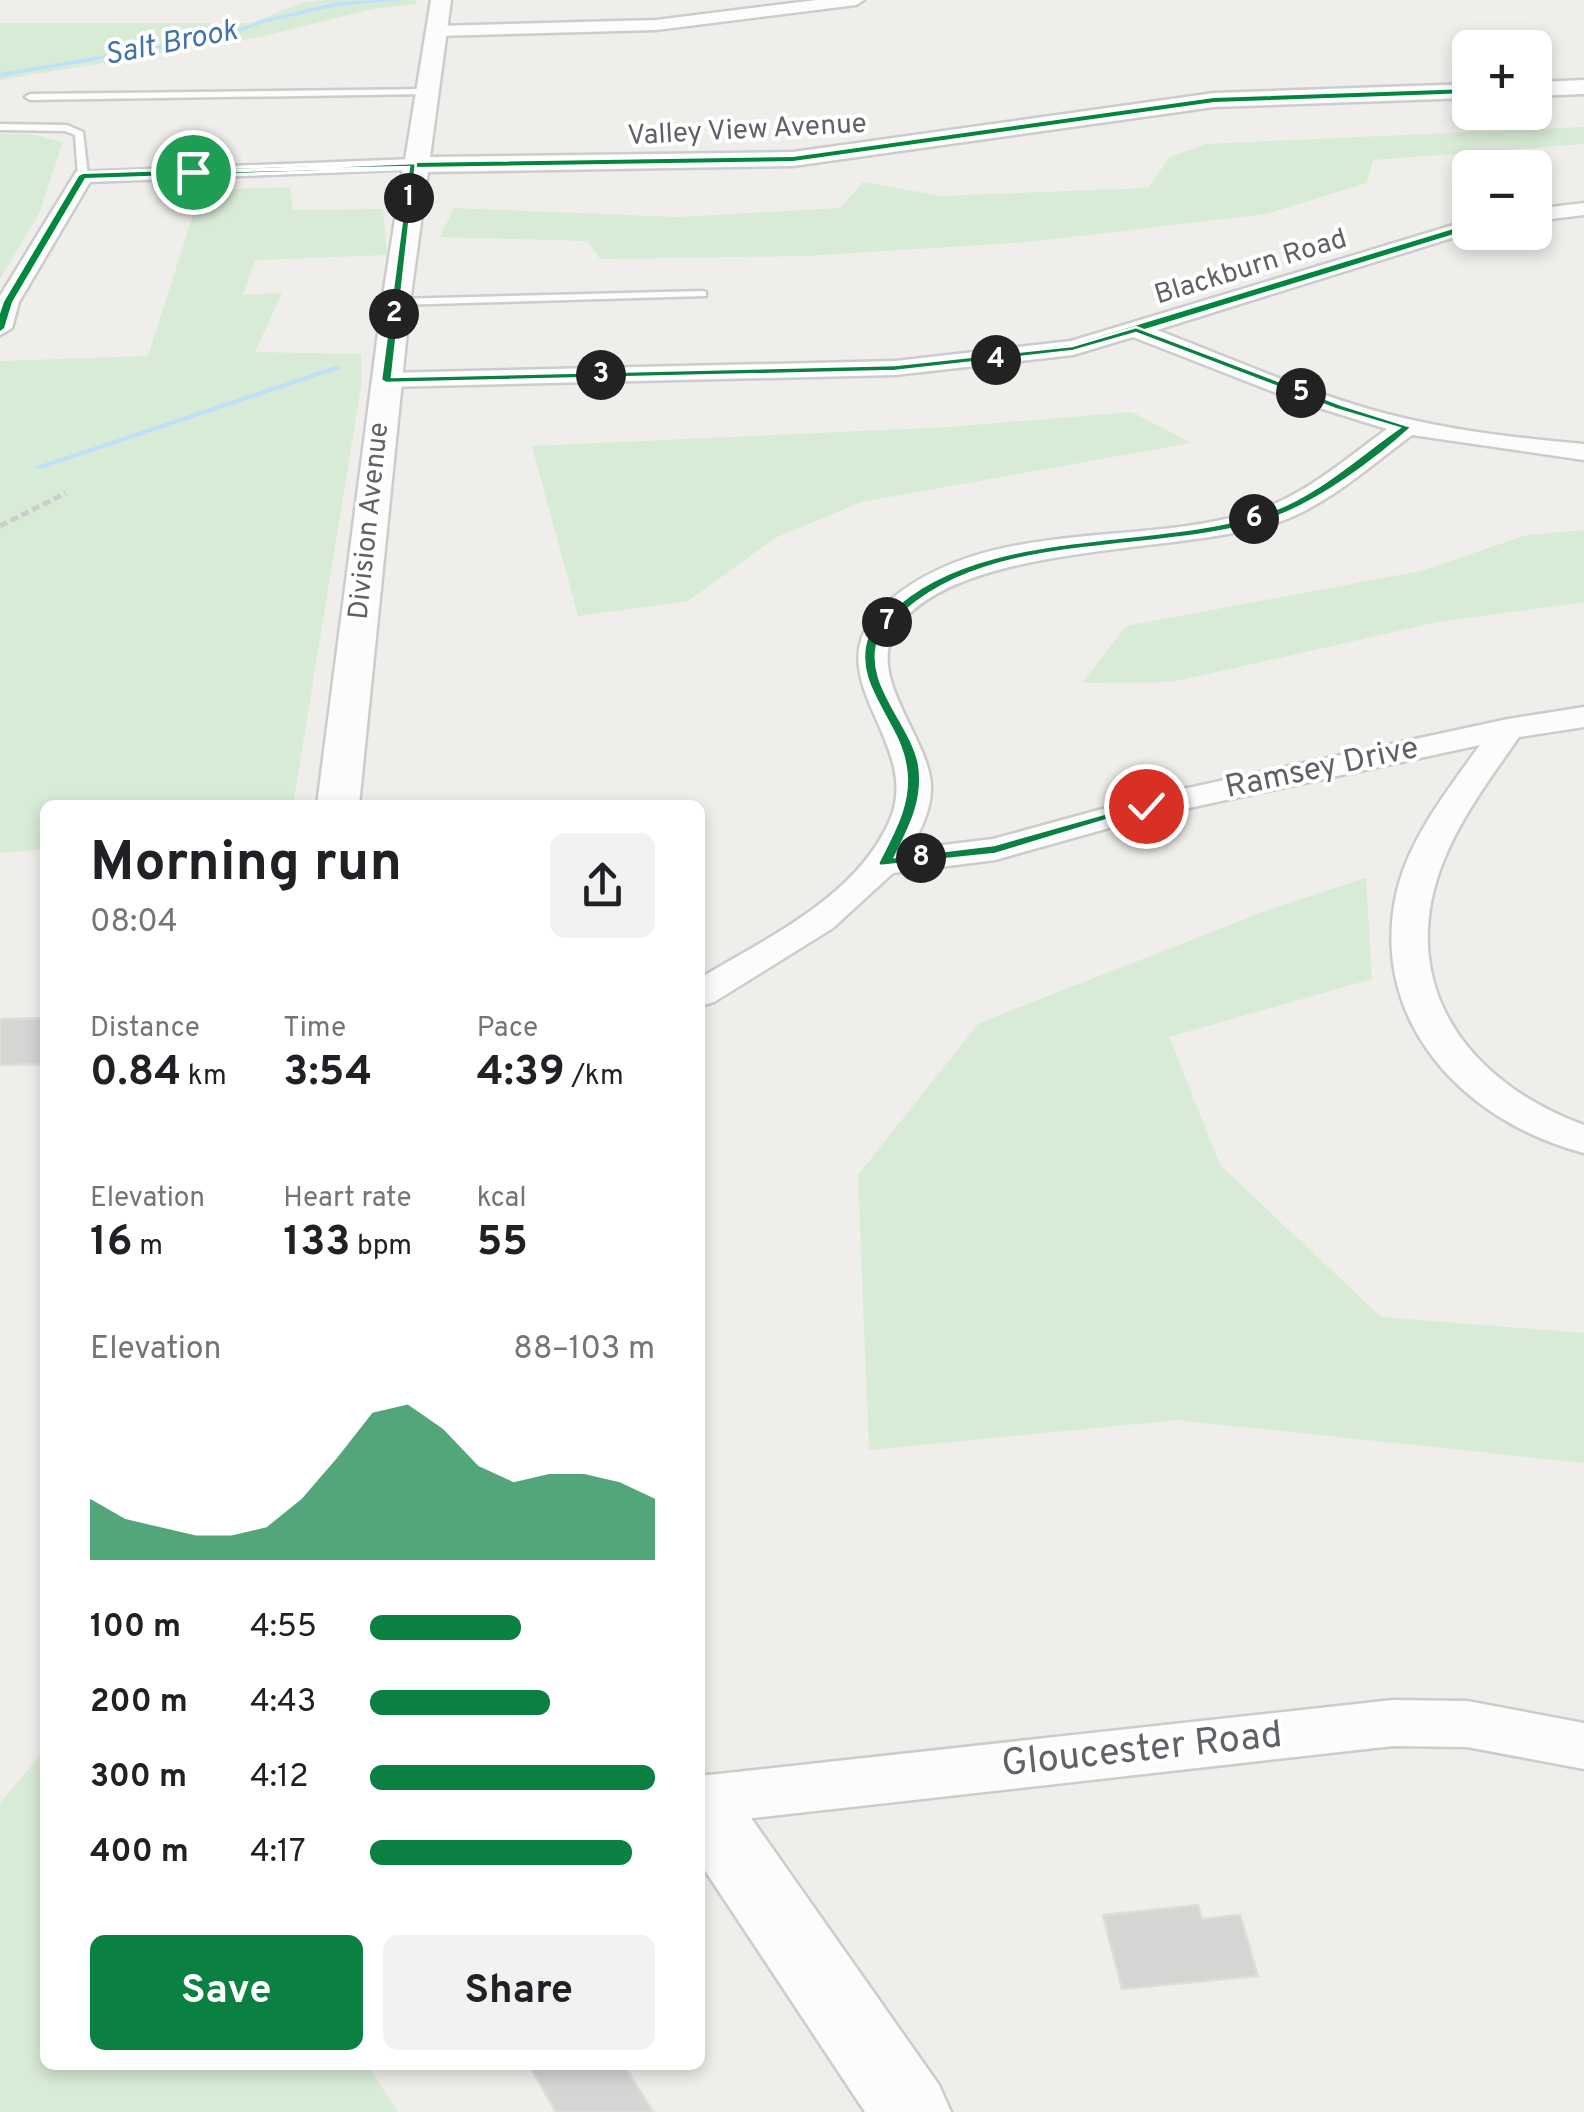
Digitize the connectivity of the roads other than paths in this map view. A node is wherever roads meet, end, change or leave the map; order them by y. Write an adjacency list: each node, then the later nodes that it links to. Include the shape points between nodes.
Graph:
1 (856, 0): 2 (street, via 656,24)
2 (440, 11): 5 (street, Division Avenue)
3 (1584, 87): 4 (street)
4 (1552, 88)
5 (426, 92): 7 (lane); 9 (street, Division Avenue)
6 (1452, 92): 9 (street, Valley View Avenue, via 1214,100 793,159)
7 (30, 97)
8 (0, 126): 10 (lane, via 80,134)
9 (414, 165): 10 (street, Valley View Avenue); 15 (street, Division Avenue)
10 (82, 176): 16 (street, via 8,302)
11 (1584, 209): 12 (street)
12 (1552, 212)
13 (1452, 232): 17 (street, Blackburn Road)
14 (702, 294): 15 (lane)
15 (396, 302): 18 (street, Division Avenue)
16 (0, 328)
17 (1136, 330): 18 (street, Blackburn Road, via 1073,348 895,368); 19 (street)
18 (386, 380): 23 (street, Division Avenue)
19 (1407, 427): 20 (street); 24 (street, via 1302,502 1266,517 1023,555 953,576 908,600 874,634 870,672 912,763 911,813)
20 (1584, 452)
21 (1584, 717): 22 (street, Ramsey Drive)
22 (1508, 729): 24 (street, Ramsey Drive, via 1146,806 995,849); 26 (street, via 1443,825 1417,883 1408,943 1416,998 1441,1048 1482,1087)
23 (339, 800)
24 (885, 863): 25 (street, via 842,905)
25 (705, 991)
26 (1584, 1140)
27 (1584, 1746): 28 (street, Gloucester Road, via 1468,1724 1393,1723)
28 (705, 1801)
29 (705, 1809): 30 (street)
30 (912, 2112)

